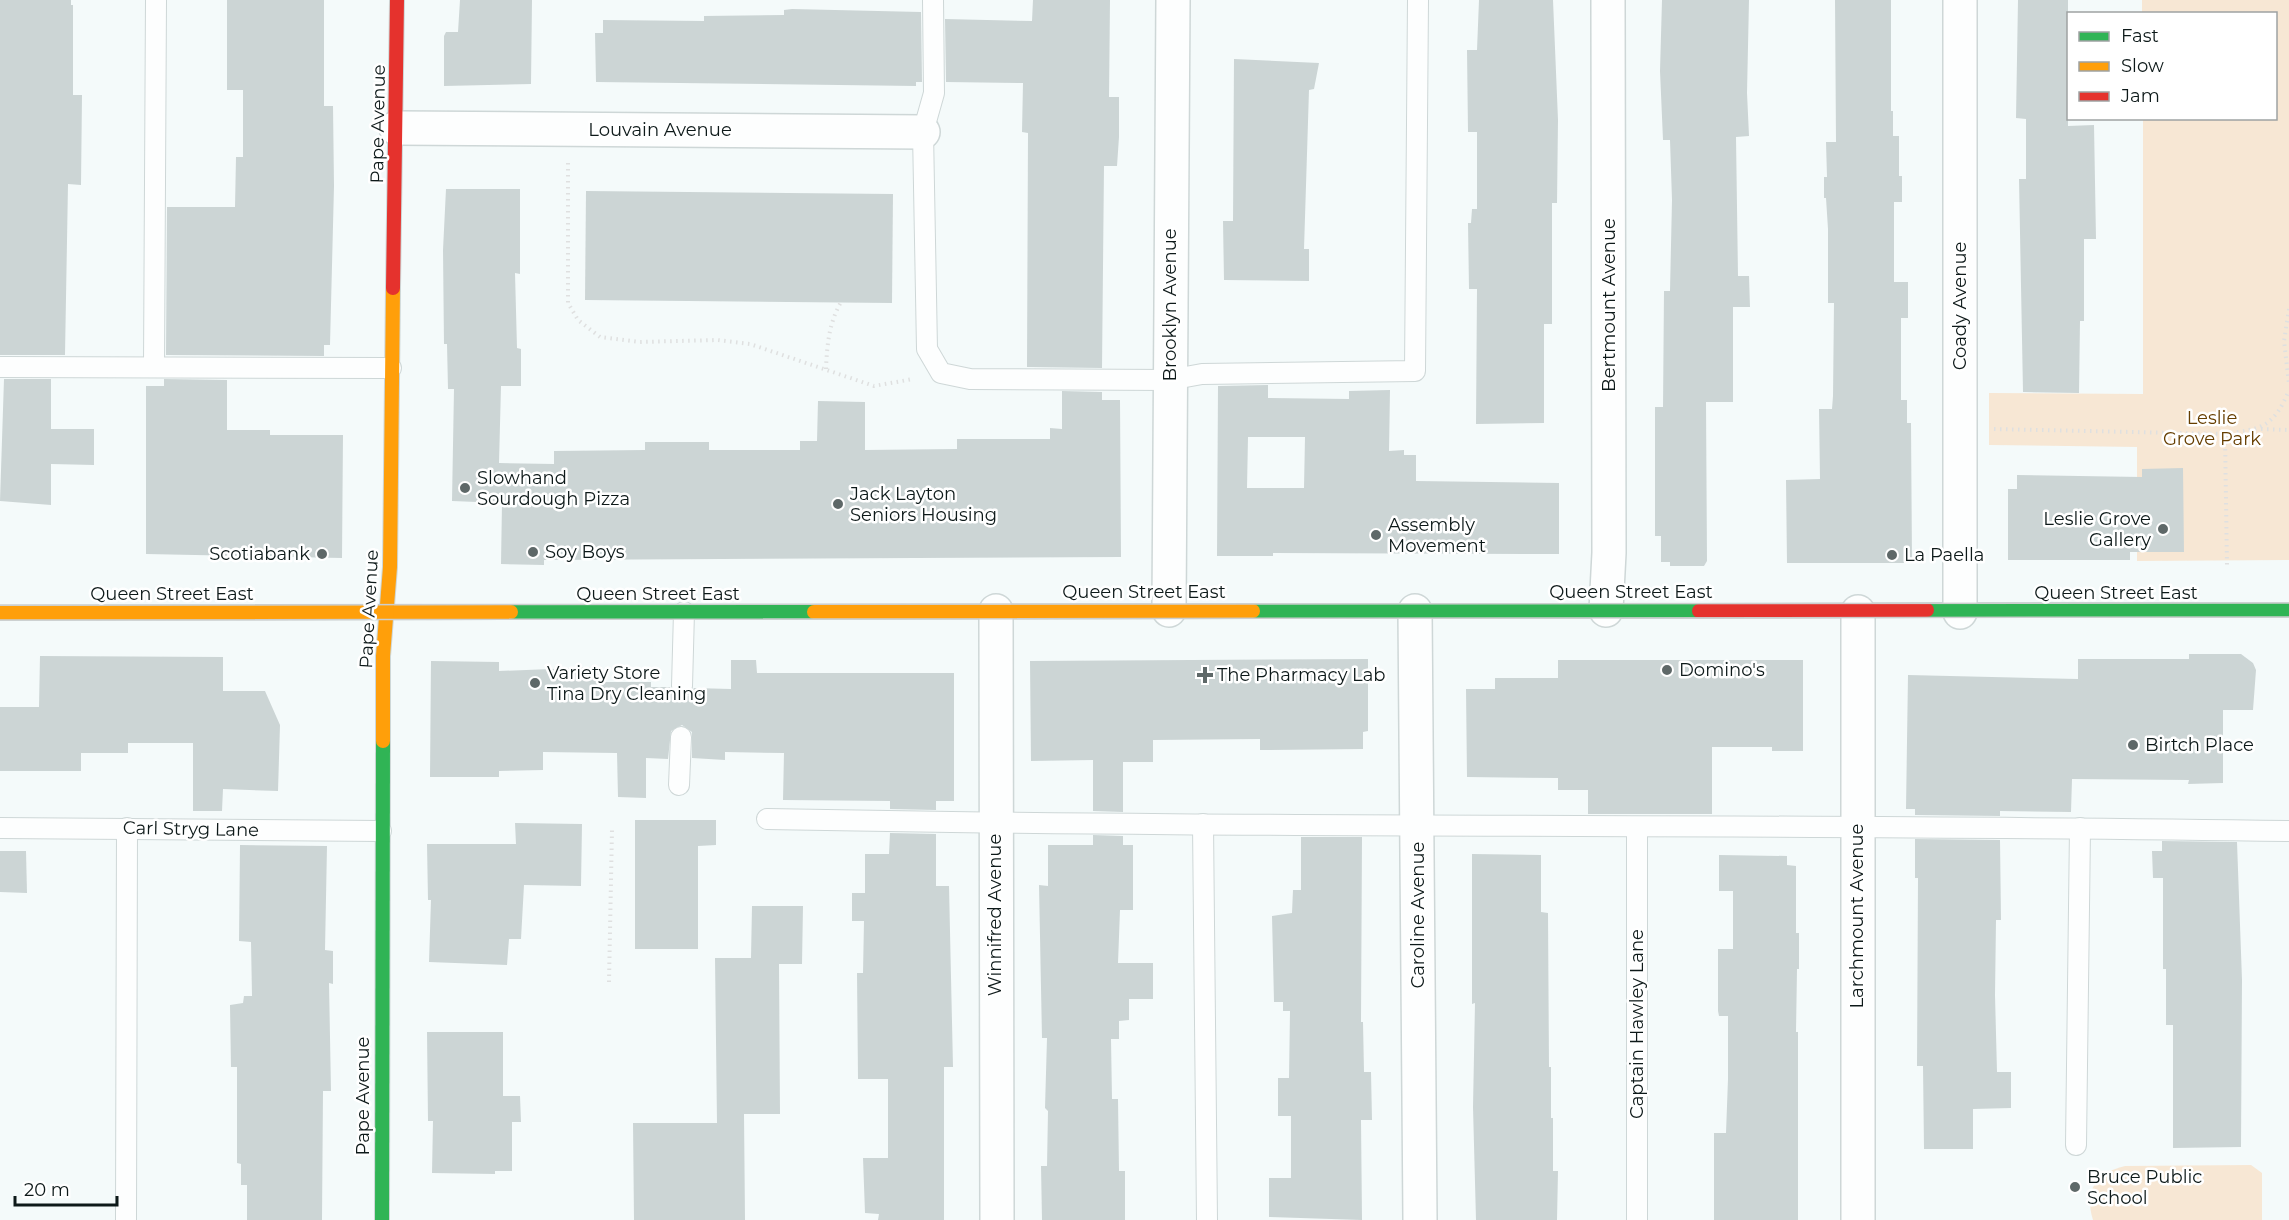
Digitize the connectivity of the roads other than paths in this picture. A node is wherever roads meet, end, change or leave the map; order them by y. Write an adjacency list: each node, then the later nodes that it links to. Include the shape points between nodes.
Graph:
1 (156, 0): 11 (lane)
2 (397, 0): 8 (main road, Pape Avenue)
3 (933, 0): 9 (lane, via 934,93)
4 (1173, 0): 13 (street, Brooklyn Avenue)
5 (1418, 0): 13 (lane, via 1415,371 1202,374)
6 (1608, 0): 16 (street, Bertmount Avenue)
7 (1960, 0): 21 (street, Coady Avenue)
8 (396, 128): 9 (street, Louvain Avenue); 12 (main road, Pape Avenue)
9 (923, 132): 13 (lane, via 927,349 941,373 970,380)
10 (0, 367): 11 (lane)
11 (154, 367): 12 (lane)
12 (391, 368): 23 (main road, Pape Avenue)
13 (1169, 380): 15 (street, Brooklyn Avenue)
14 (996, 610): 15 (main road, Queen Street East); 19 (main road, Queen Street East); 28 (street, Winnifred Avenue)
15 (1169, 610): 18 (main road, Queen Street East)
16 (1606, 610): 18 (main road, Queen Street East); 20 (main road, Queen Street East)
17 (2289, 610): 21 (main road, Queen Street East)
18 (1415, 611): 30 (street, Caroline Avenue)
19 (684, 612): 23 (main road, Queen Street East); 24 (lane)
20 (1858, 612): 21 (main road, Queen Street East); 31 (street, Larchmount Avenue)
21 (1960, 612)
22 (0, 613): 23 (main road, Queen Street East)
23 (387, 613): 36 (main road, Pape Avenue)
24 (682, 686)
25 (681, 737): 26 (lane)
26 (679, 785)
27 (767, 819): 28 (lane)
28 (995, 823): 29 (lane); 41 (street, Winnifred Avenue)
29 (1203, 824): 30 (lane); 42 (lane)
30 (1417, 825): 34 (lane); 43 (street, Caroline Avenue)
31 (1856, 826): 34 (lane); 35 (lane); 45 (street, Larchmount Avenue)
32 (0, 828): 33 (lane, Carl Stryg Lane)
33 (127, 828): 36 (lane, Carl Stryg Lane); 39 (lane)
34 (1637, 828): 44 (lane, Captain Hawley Lane)
35 (2080, 828): 37 (lane); 38 (lane)
36 (381, 831): 40 (main road, Pape Avenue)
37 (2289, 831)
38 (2076, 1145)
39 (126, 1220)
40 (382, 1220)
41 (997, 1220)
42 (1208, 1220)
43 (1420, 1220)
44 (1637, 1220)
45 (1858, 1220)

